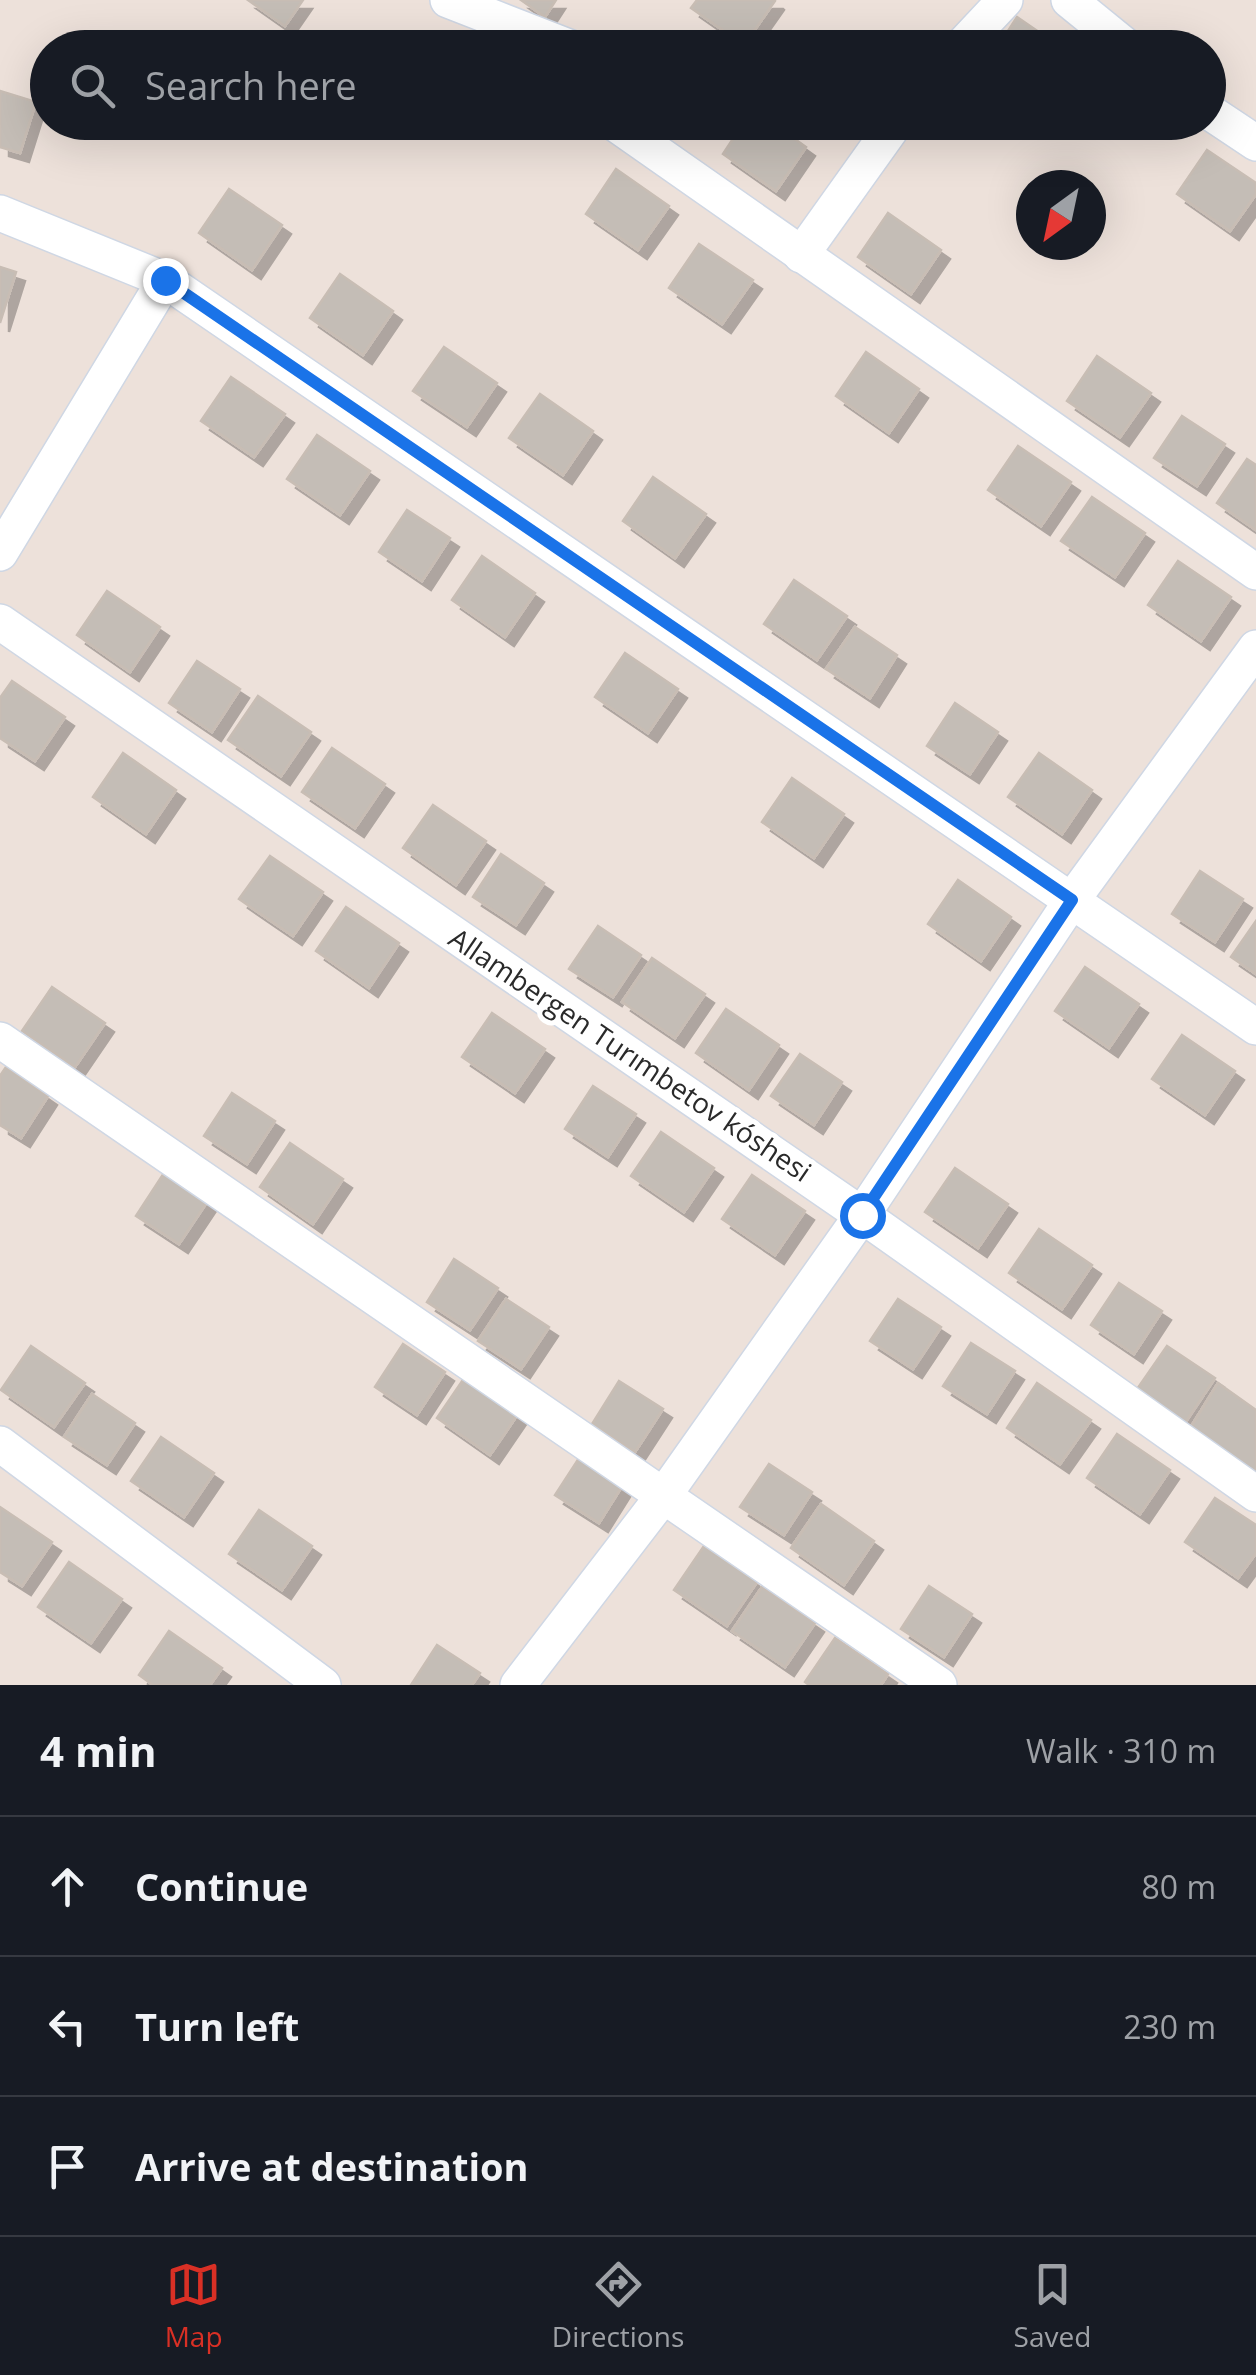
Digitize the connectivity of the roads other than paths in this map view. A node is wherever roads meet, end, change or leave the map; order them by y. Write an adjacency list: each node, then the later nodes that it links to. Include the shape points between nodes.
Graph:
1 (448, 0): 4 (street)
2 (1005, 0): 5 (street)
3 (1069, 0): 6 (street)
4 (526, 30)
5 (977, 30)
6 (1106, 30)
7 (1226, 123): 10 (street)
8 (638, 140): 12 (street)
9 (883, 140): 12 (street)
10 (1256, 143)
11 (0, 213): 13 (street)
12 (801, 256): 15 (street)
13 (165, 280): 14 (street); 18 (street)
14 (0, 554)
15 (1256, 572)
16 (0, 622): 21 (street, Allambergen Turımbetov kóshesi)
17 (1256, 648): 18 (street)
18 (1072, 900): 19 (street); 21 (street)
19 (1256, 1027)
20 (0, 1040): 24 (street)
21 (862, 1215): 23 (street, Allambergen Turımbetov kóshesi); 24 (street)
22 (0, 1444): 25 (street)
23 (1256, 1494)
24 (664, 1495): 26 (street); 27 (street)
25 (298, 1678)
26 (518, 1685)
27 (939, 1685)

